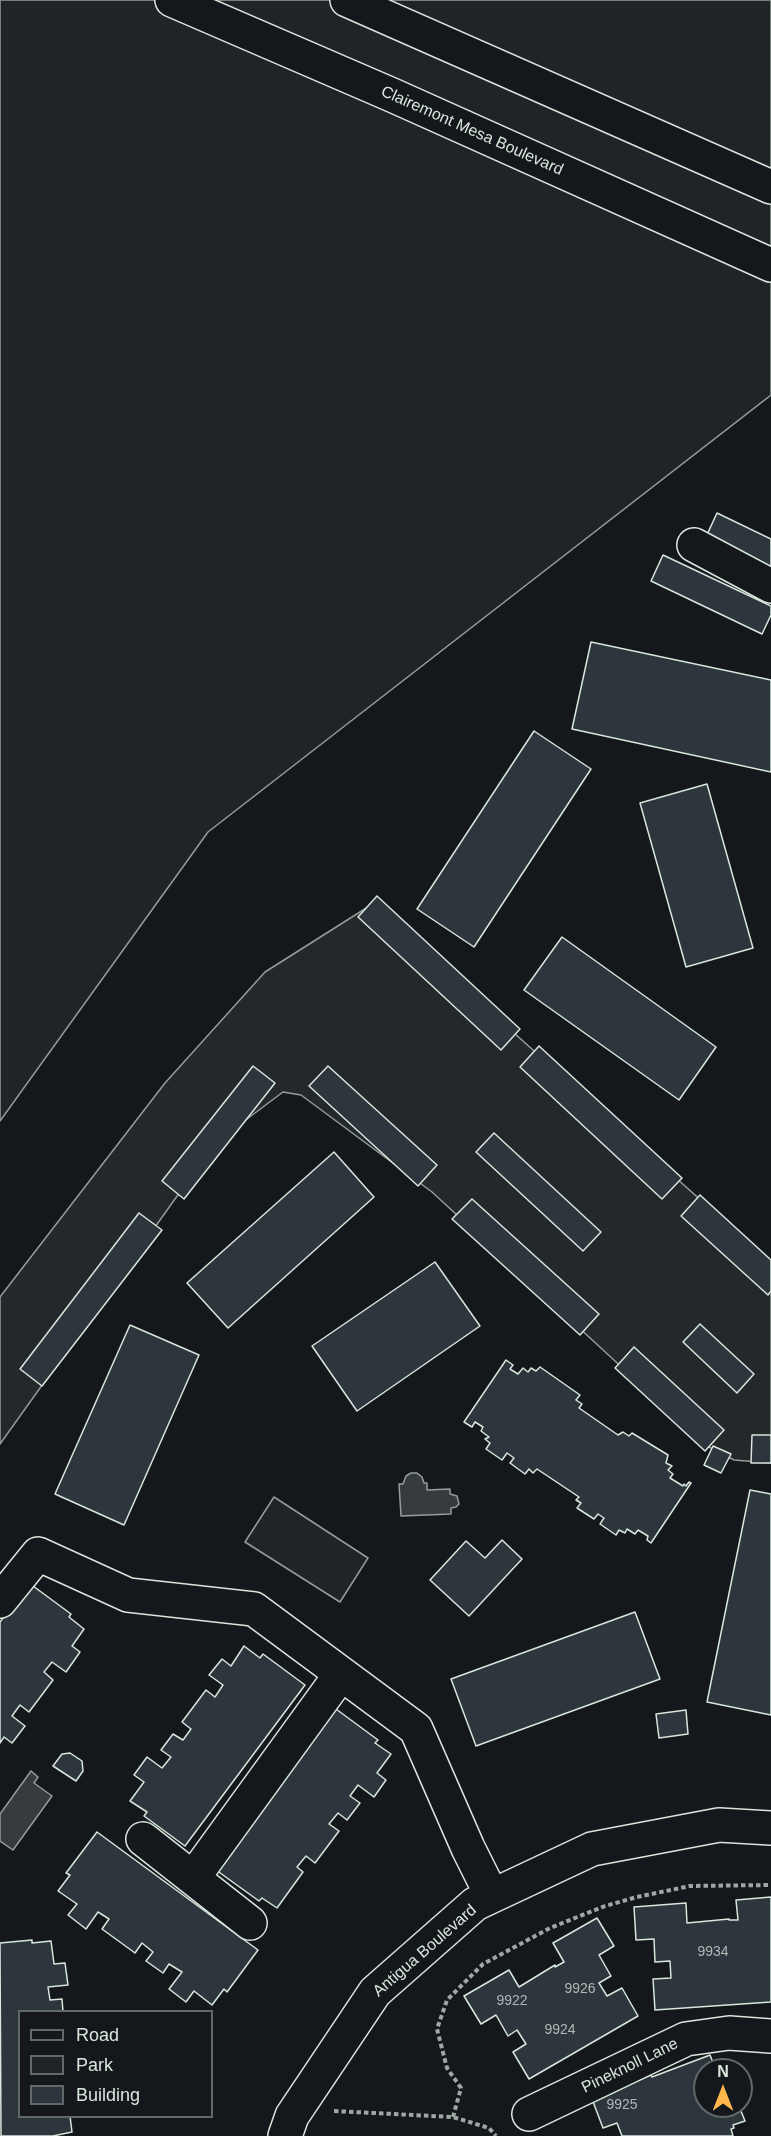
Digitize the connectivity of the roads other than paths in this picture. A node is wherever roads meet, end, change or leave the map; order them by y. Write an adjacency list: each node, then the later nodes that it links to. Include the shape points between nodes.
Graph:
1 (172, 0): 4 (main road, Clairemont Mesa Boulevard)
2 (347, 0): 3 (main road)
3 (771, 187)
4 (771, 265)
5 (694, 545): 6 (main road)
6 (771, 586)
7 (0, 1601): 8 (main road, via 38,1554 128,1595 254,1609)
8 (341, 1674): 11 (main road); 12 (main road, via 416,1730)
9 (771, 1828): 12 (main road, Antigua Boulevard, via 719,1825 592,1849)
10 (143, 1839): 11 (main road)
11 (193, 1878): 13 (main road)
12 (492, 1896): 16 (main road, Antigua Boulevard, via 475,1904 375,1992 302,2100)
13 (250, 1923)
14 (771, 2036): 15 (main road, Pineknoll Lane, via 729,2033 686,2039)
15 (529, 2114)
16 (285, 2136)

